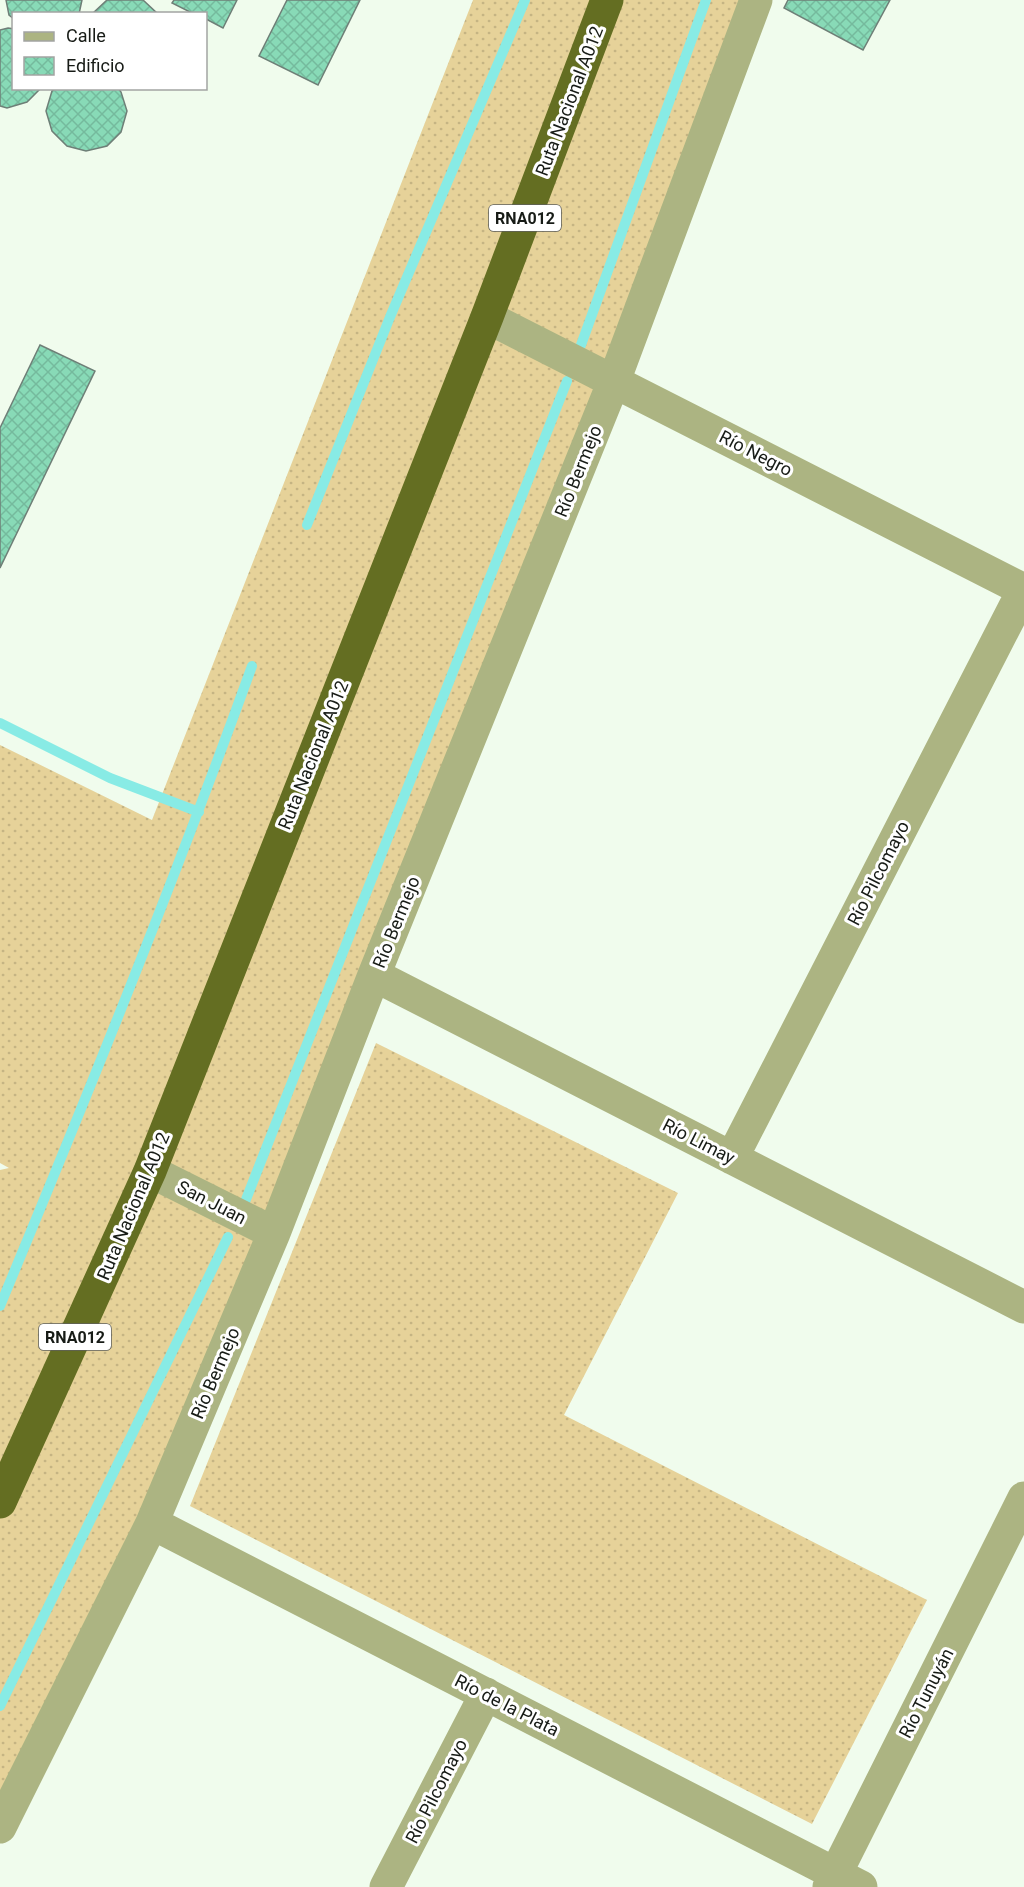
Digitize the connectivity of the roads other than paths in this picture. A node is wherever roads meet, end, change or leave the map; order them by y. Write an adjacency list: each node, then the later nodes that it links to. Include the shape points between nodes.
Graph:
1 (608, 0): 3 (highway, Ruta Nacional A012 / RNA012)
2 (756, 0): 4 (street, Río Bermejo)
3 (487, 316): 4 (street, Río Negro); 8 (highway, Ruta Nacional A012 / RNA012)
4 (614, 381): 5 (street, Río Negro); 6 (street, Río Bermejo)
5 (1024, 590): 7 (street, Río Pilcomayo)
6 (374, 975): 7 (street, Río Limay); 9 (street, Río Bermejo)
7 (732, 1158): 10 (street, Río Limay)
8 (150, 1171): 9 (street, San Juan); 12 (highway, Ruta Nacional A012 / RNA012)
9 (274, 1233): 13 (street, Río Bermejo)
10 (1024, 1307)
11 (1024, 1498): 16 (street, Río Tunuyán)
12 (0, 1502)
13 (152, 1523): 14 (street, Río de la Plata); 15 (street, Río Bermejo)
14 (486, 1694): 16 (street, Río de la Plata); 17 (street, Río Pilcomayo)
15 (0, 1827)
16 (842, 1883)
17 (386, 1887)

